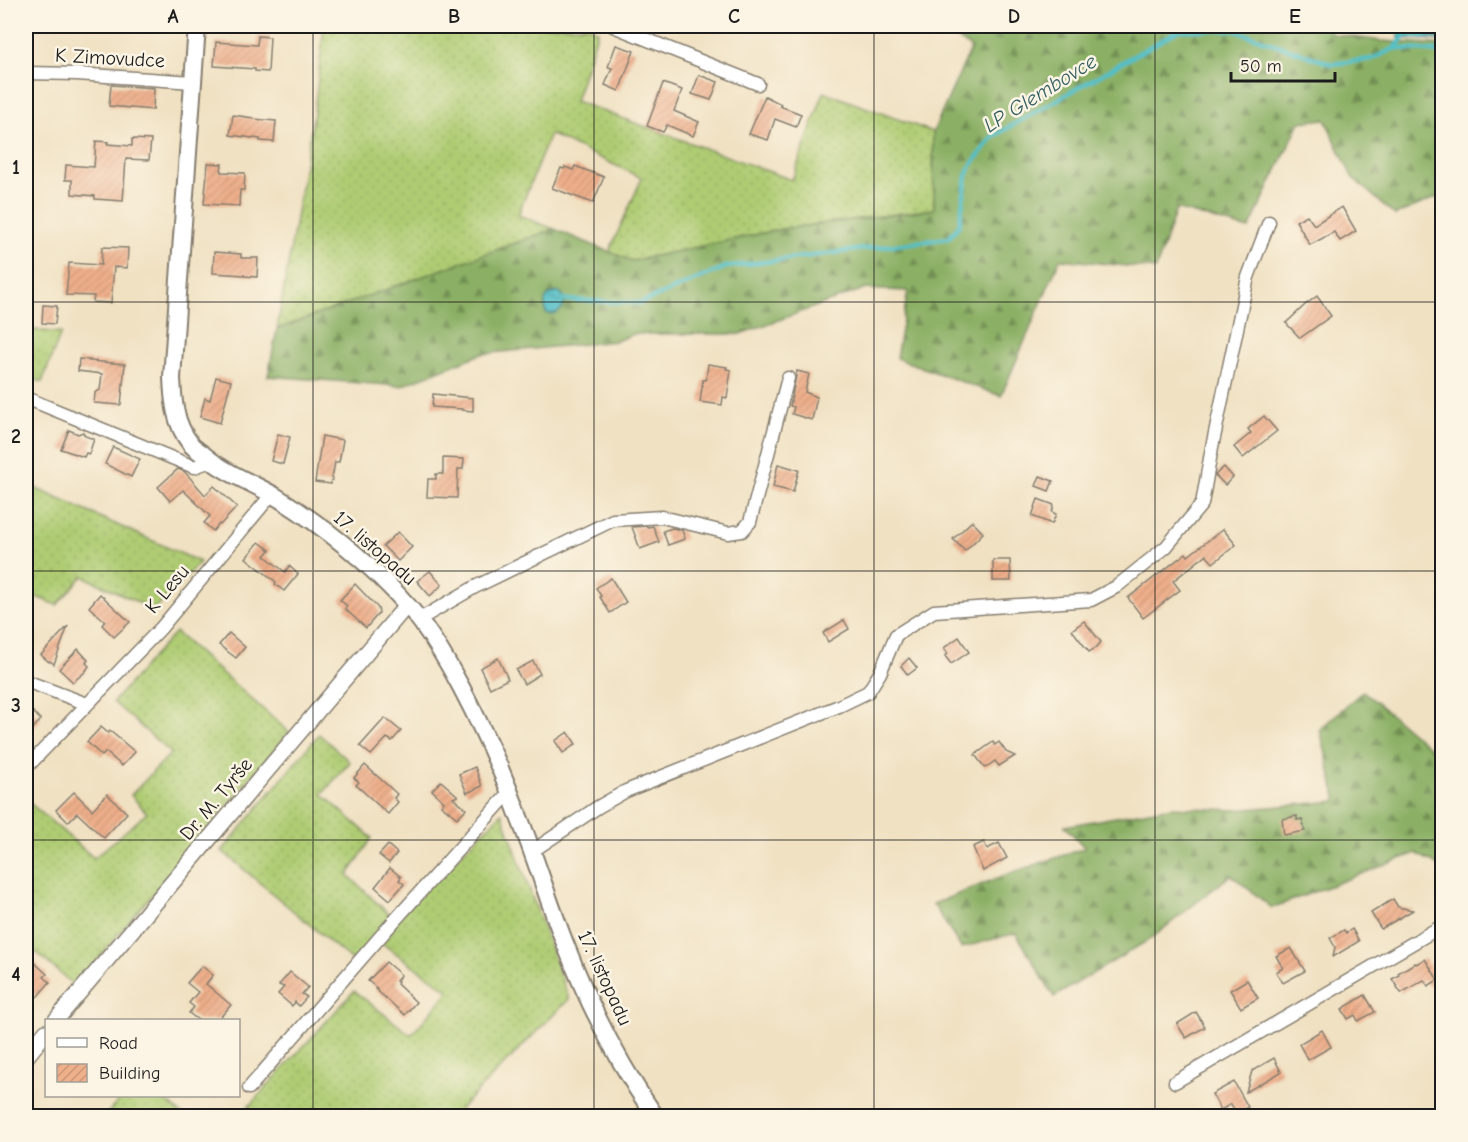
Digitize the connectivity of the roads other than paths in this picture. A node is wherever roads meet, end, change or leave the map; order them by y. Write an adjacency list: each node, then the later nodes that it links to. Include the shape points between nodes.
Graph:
1 (197, 26): 4 (main road, 17. listopadu)
2 (613, 26): 5 (street)
3 (26, 73): 4 (street, K Zimovudce)
4 (193, 82): 9 (main road, 17. listopadu, via 172,398 184,435)
5 (758, 84)
6 (1269, 222): 17 (street, via 1248,277 1202,504 1166,547 1116,587 1091,600 934,611 896,636 868,692 626,791)
7 (788, 378): 12 (street, via 750,522 742,531 728,532 662,517 613,520 476,586)
8 (26, 398): 9 (street, via 194,467)
9 (211, 461): 10 (main road, 17. listopadu)
10 (272, 494): 11 (main road, 17. listopadu, via 343,545); 14 (street, K Lesu, via 161,628)
11 (407, 605): 12 (main road, 17. listopadu); 19 (street, Dr. M. Tyrše)
12 (420, 619): 16 (main road, 17. listopadu, via 472,709)
13 (26, 681): 14 (street)
14 (87, 704): 15 (street, K Lesu)
15 (26, 768)
16 (510, 792): 17 (main road, 17. listopadu); 23 (street)
17 (531, 852): 24 (main road, 17. listopadu, via 580,980)
18 (1443, 926): 22 (street)
19 (57, 1019)
20 (45, 1033): 21 (street)
21 (26, 1057)
22 (1175, 1082)
23 (249, 1088)
24 (655, 1116)

